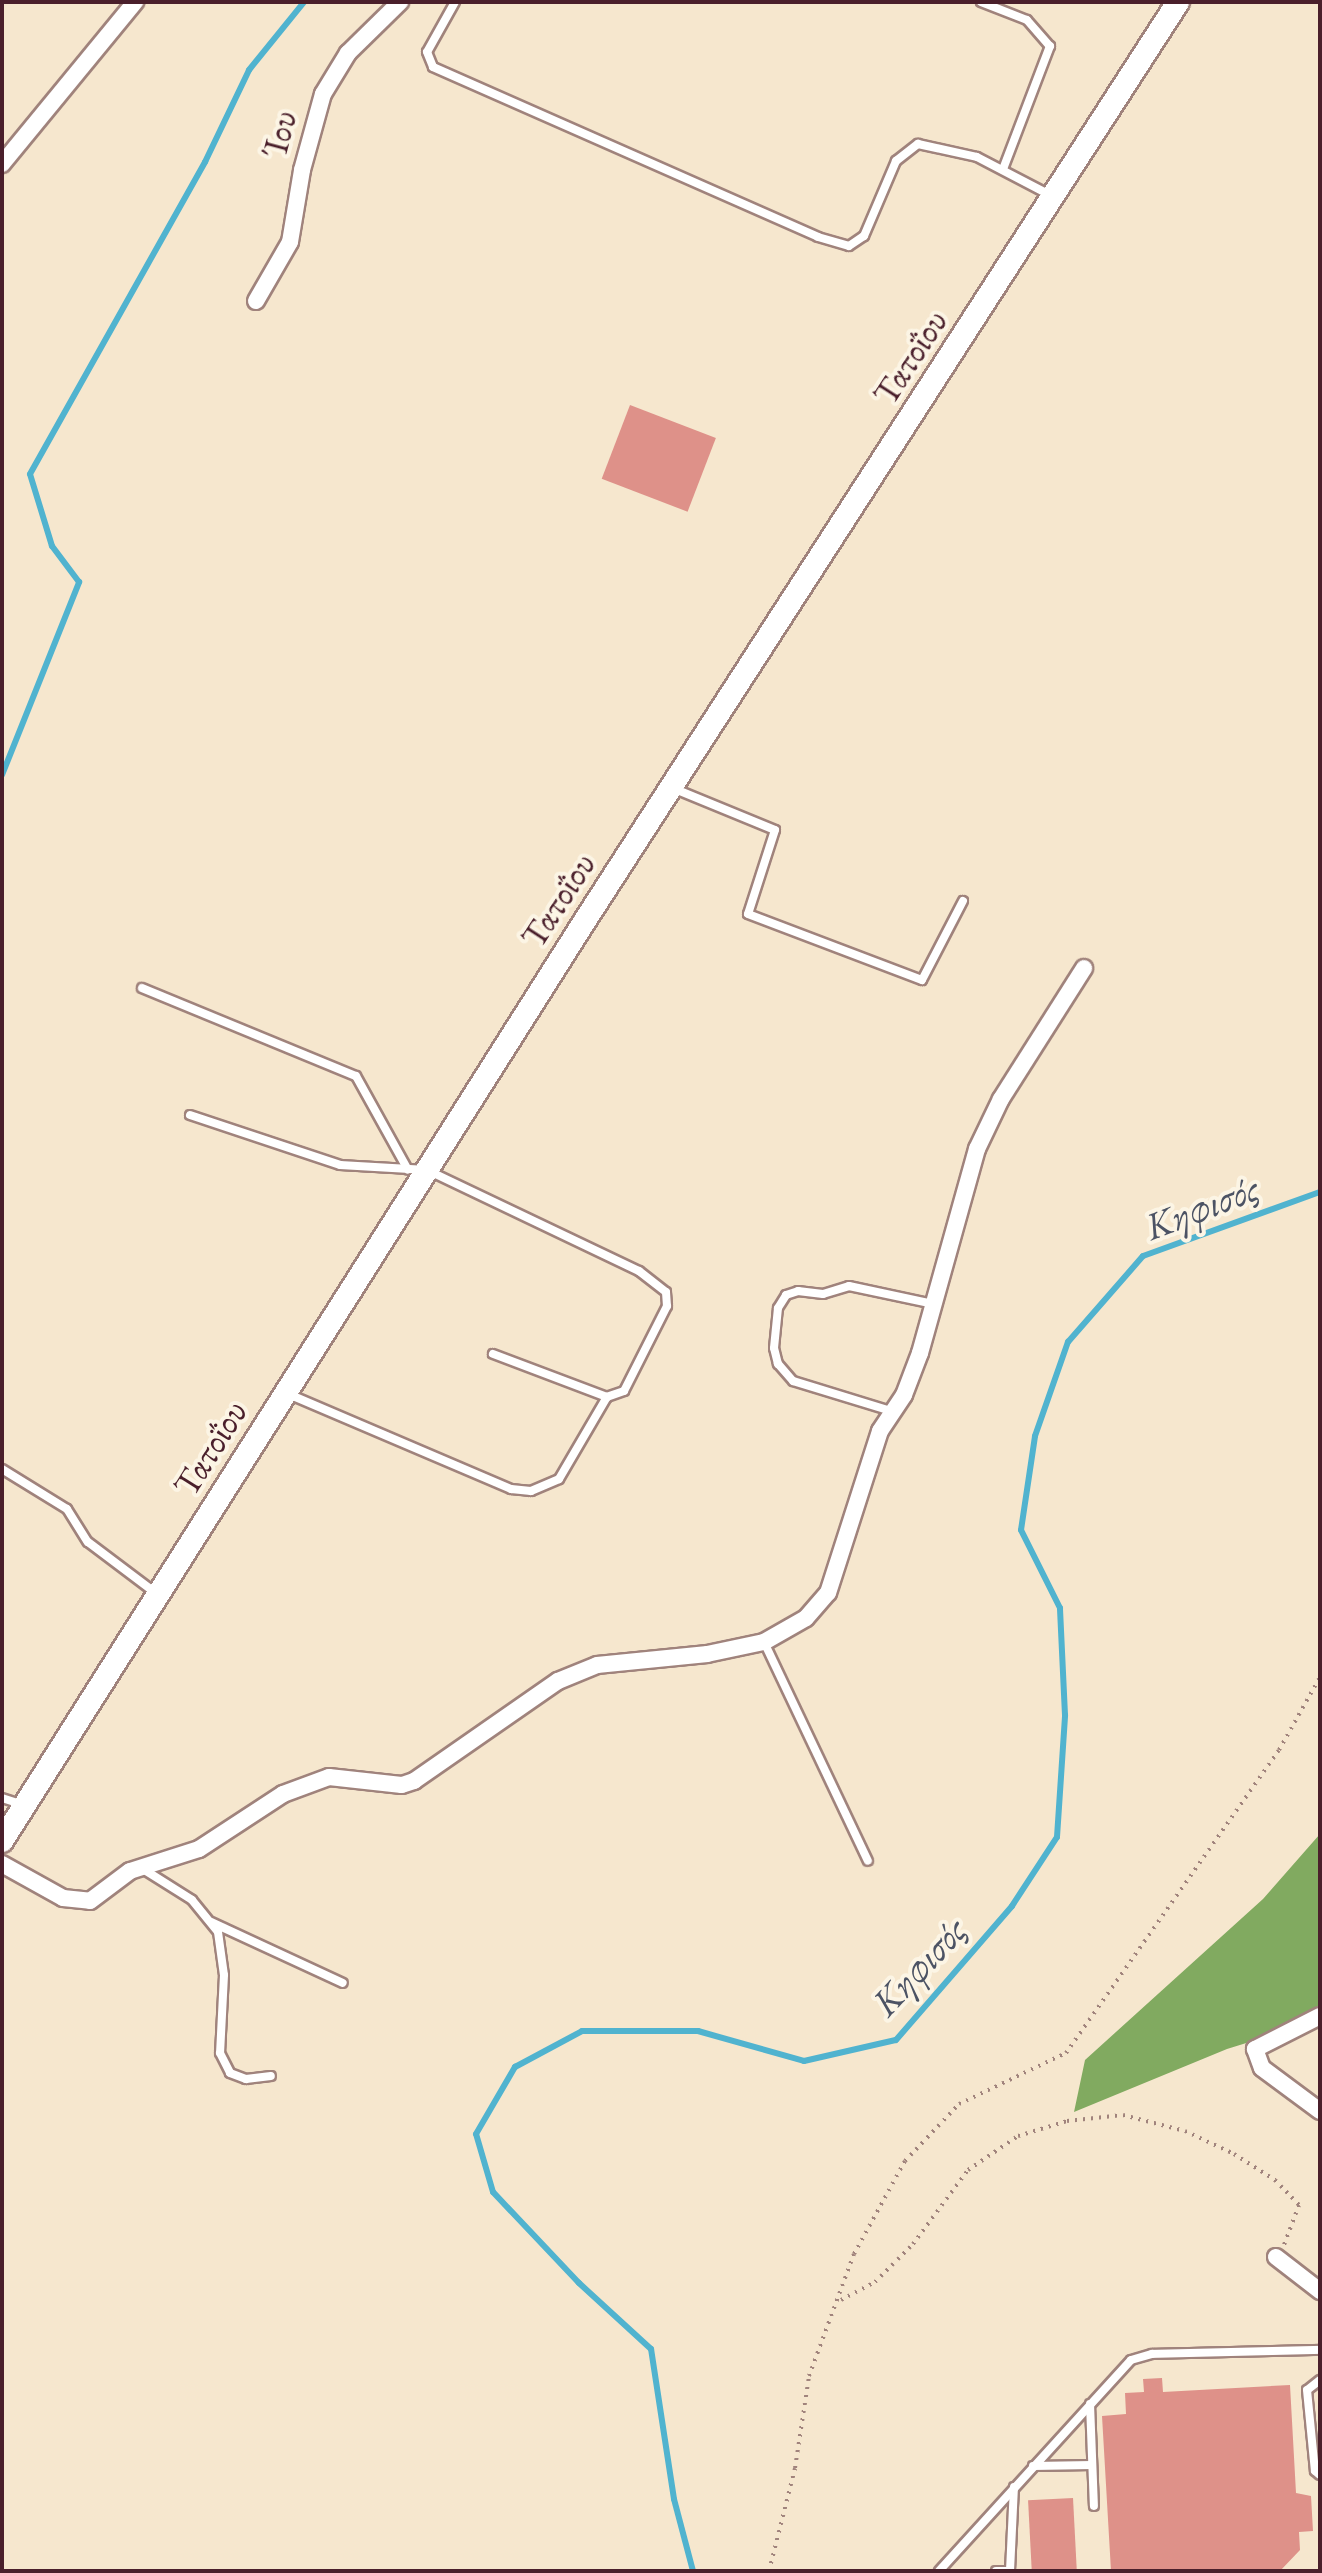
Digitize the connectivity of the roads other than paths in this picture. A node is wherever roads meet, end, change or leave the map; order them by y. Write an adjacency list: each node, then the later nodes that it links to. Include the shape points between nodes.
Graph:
1 (400, 2): 9 (street, Ίου, via 348,53 323,94 290,242)
2 (455, 2): 7 (lane, via 427,52 433,67 818,237 849,246 864,236 896,161 918,144 946,146)
3 (981, 2): 7 (lane, via 1027,20 1050,46)
4 (1178, 2): 8 (street, Τατοΐου)
5 (133, 3): 6 (street)
6 (2, 164)
7 (1003, 169): 8 (lane)
8 (1053, 197): 10 (street, Τατοΐου)
9 (256, 301)
10 (672, 787): 11 (lane, via 775,830 748,914 922,980); 15 (street, Τατοΐου)
11 (963, 901)
12 (1084, 968): 16 (street, via 1001,1099 977,1149)
13 (142, 988): 15 (lane, via 356,1076)
14 (190, 1115): 15 (lane, via 340,1165)
15 (418, 1170): 18 (street, Τατοΐου); 19 (lane, via 662,1286 667,1306 624,1391)
16 (934, 1304): 20 (street, via 904,1395); 20 (lane, via 849,1286 823,1294 798,1291 786,1295 778,1308 774,1348 778,1364 793,1381)
17 (493, 1354): 19 (lane)
18 (285, 1393): 19 (lane, via 511,1489 531,1491 559,1479); 22 (street, Τατοΐου)
19 (607, 1397)
20 (891, 1411): 23 (street, via 828,1593 806,1618)
21 (2, 1469): 22 (lane, via 67,1509 88,1542)
22 (158, 1595): 25 (street, Τατοΐου)
23 (764, 1642): 27 (lane); 29 (street, via 707,1654 597,1665 558,1681 414,1781 402,1785 329,1777 283,1794 189,1855)
24 (2, 1798): 25 (lane)
25 (24, 1806): 26 (street, Τατοΐου)
26 (2, 1841)
27 (868, 1861)
28 (2, 1864): 29 (street, via 77,1902 90,1901 130,1871)
29 (143, 1868): 30 (lane, via 192,1900)
30 (210, 1922): 31 (lane); 33 (lane, via 223,1946 220,2053 230,2073 246,2079)
31 (343, 1983)
32 (1320, 2016): 34 (street, via 1255,2049 1262,2068)
33 (271, 2076)
34 (1320, 2111)
35 (1276, 2257): 36 (street)
36 (1320, 2291)
37 (1320, 2350): 39 (lane, via 1152,2354 1131,2360)
38 (1320, 2380): 40 (lane, via 1307,2390)
39 (1090, 2404): 41 (lane); 42 (lane)
40 (1315, 2429): 43 (lane, via 1315,2471)
41 (1092, 2465): 42 (lane); 45 (lane)
42 (1033, 2466): 44 (lane)
43 (1320, 2475)
44 (1014, 2487): 46 (lane); 47 (lane, via 1010,2571)
45 (1094, 2506)
46 (939, 2571)
47 (996, 2571)

